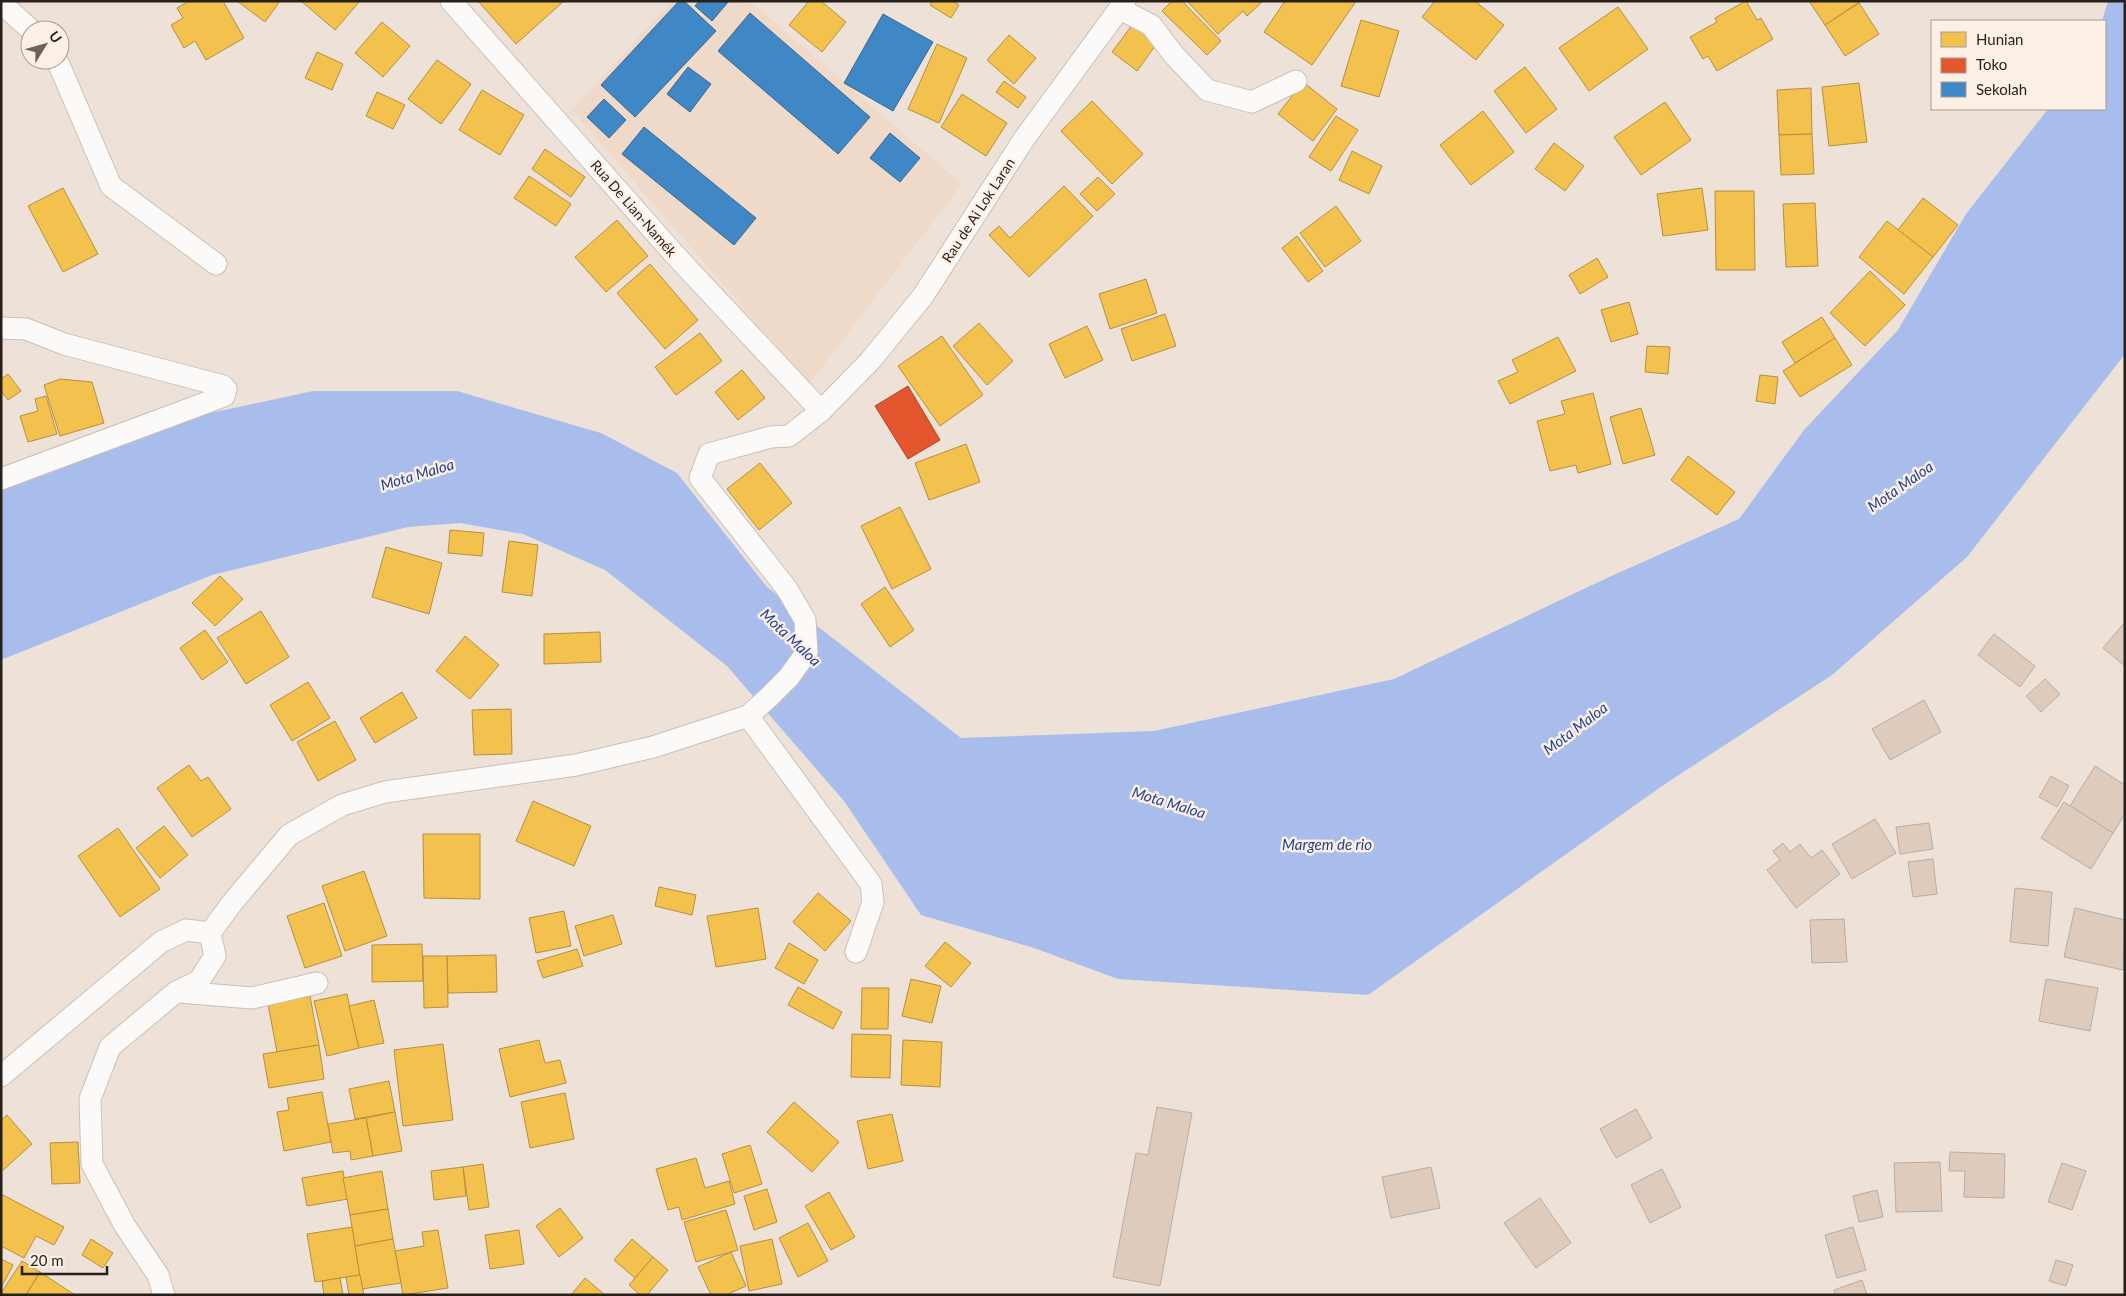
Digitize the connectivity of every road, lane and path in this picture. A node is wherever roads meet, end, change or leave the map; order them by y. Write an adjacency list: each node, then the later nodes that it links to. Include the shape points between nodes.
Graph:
1 (451, 1): 9 (street, Rua De Lian-Namék, via 675,256)
2 (1, 3): 4 (street)
3 (1123, 5): 6 (street, via 1151,25 1207,90 1252,102); 9 (street, Rau de Ai Lok Laran, via 1024,139 923,296 870,362)
4 (20, 20)
5 (61, 70): 7 (street, via 111,186)
6 (1296, 81)
7 (216, 264)
8 (1, 328): 10 (street, via 26,329 64,344 226,389 224,396)
9 (821, 411): 11 (street, Rau de Ai Lok Laran, via 789,436 771,437 709,454 700,478 786,589 806,620 807,652 789,677)
10 (1, 479)
11 (748, 716): 12 (street, via 654,747 576,765 385,792 342,806 289,835); 13 (street, via 871,884 873,902)
12 (210, 933): 15 (street, via 215,956 199,982); 16 (street, via 186,930 161,942)
13 (856, 952)
14 (317, 983): 15 (street, via 252,998)
15 (176, 992): 17 (street, via 110,1047 90,1100 92,1164 124,1226 158,1275)
16 (1, 1076)
17 (164, 1295)

